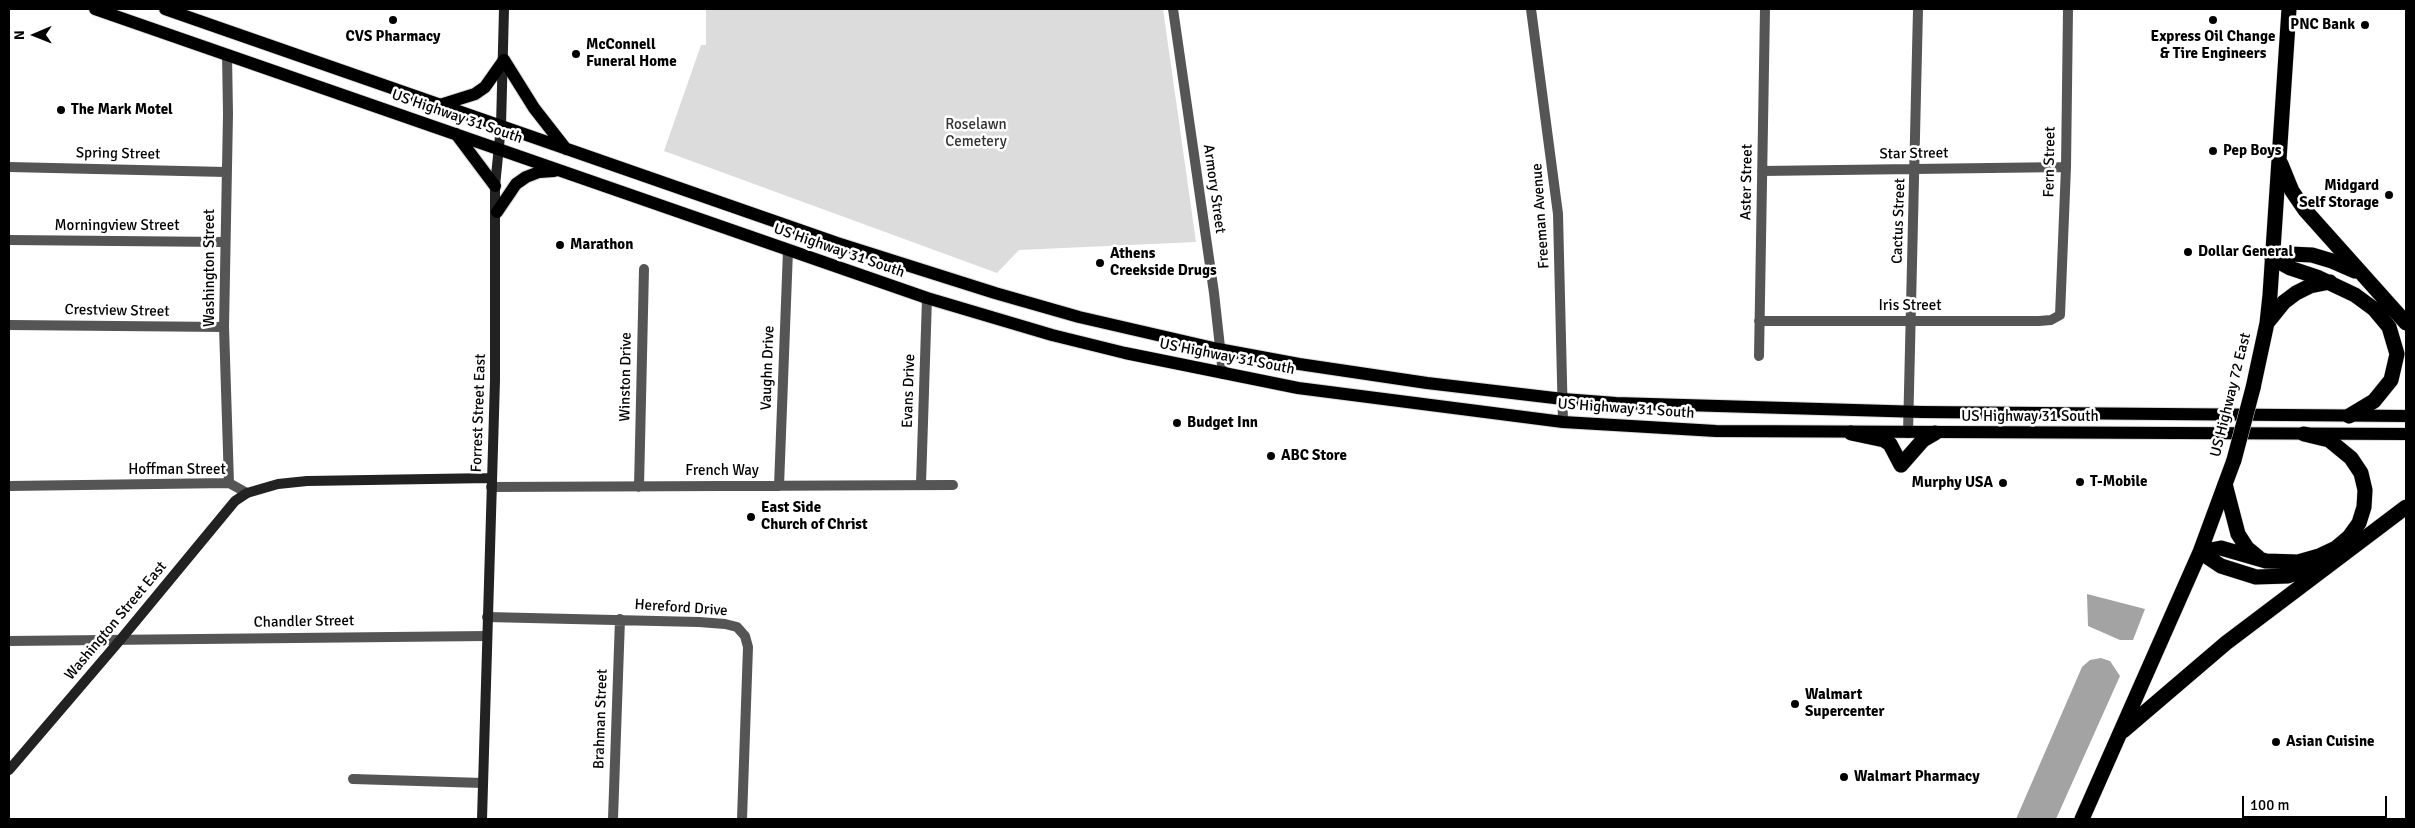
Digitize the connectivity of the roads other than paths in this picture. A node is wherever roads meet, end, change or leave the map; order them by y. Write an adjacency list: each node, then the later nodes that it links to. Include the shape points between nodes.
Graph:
1 (95, 9): 10 (main road, US Highway 31 South)
2 (166, 9): 12 (main road, US Highway 31 South)
3 (504, 9): 11 (street, Forrest Street East)
4 (1173, 9): 41 (street, Armory Street, via 1214,294)
5 (1531, 9): 44 (street, Freeman Avenue, via 1558,214)
6 (1765, 9): 22 (street, Aster Street)
7 (1918, 9): 20 (street, Cactus Street)
8 (2068, 9): 18 (street, Fern Street)
9 (2289, 9): 17 (highway, US Highway 72 East)
10 (227, 54): 14 (main road, US Highway 31 South); 23 (street, Washington Street)
11 (504, 60): 12 (main road, via 485,87 475,94); 13 (street, Forrest Street East); 16 (main road, via 534,108)
12 (440, 105): 13 (main road, US Highway 31 South)
13 (501, 126): 15 (street, Forrest Street East); 16 (main road, US Highway 31 South)
14 (456, 134): 15 (main road, US Highway 31 South); 24 (main road)
15 (499, 148): 21 (main road, US Highway 31 South); 24 (street, Forrest Street East)
16 (566, 149): 41 (main road, US Highway 31 South, via 995,293 1079,317)
17 (2279, 159): 29 (highway, US Highway 72 East); 31 (highway, via 2287,181 2304,210)
18 (2066, 166): 20 (street, Star Street); 34 (street, Fern Street)
19 (9, 167): 23 (street, Spring Street)
20 (1916, 169): 22 (street, Star Street); 36 (street, Cactus Street)
21 (559, 171): 25 (main road, via 539,172 526,177 516,184); 28 (main road, US Highway 31 South)
22 (1762, 171): 35 (street, Aster Street)
23 (226, 172): 27 (street, Washington Street)
24 (495, 186): 25 (street, Forrest Street East)
25 (497, 212): 55 (street, Forrest Street East)
26 (9, 240): 27 (street, Morningview Street)
27 (224, 242): 40 (street, Washington Street)
28 (788, 250): 33 (main road, US Highway 31 South); 60 (street, Vaughn Drive)
29 (2272, 258): 31 (highway, via 2290,254 2312,256 2343,265); 32 (highway); 37 (highway, US Highway 72 East)
30 (644, 269): 61 (street, Winston Drive)
31 (2363, 277): 38 (highway)
32 (2330, 282): 37 (highway, via 2296,292); 46 (highway, via 2374,309 2389,328 2395,344 2394,372 2387,388 2374,401)
33 (926, 298): 43 (main road, US Highway 31 South, via 1052,335); 56 (street, Evans Drive)
34 (2060, 315): 36 (street, Iris Street, via 2039,321)
35 (1759, 320): 36 (street, Iris Street); 42 (street, Aster Street)
36 (1911, 320): 45 (street, Cactus Street)
37 (2267, 323): 57 (highway, US Highway 72 East, bridge, via 2253,388)
38 (2406, 323)
39 (9, 325): 40 (street, Crestview Street)
40 (224, 327): 54 (street, Washington Street)
41 (1218, 349): 43 (street, Armory Street); 44 (main road, US Highway 31 South, via 1342,371)
42 (1759, 356)
43 (1222, 374): 48 (main road, US Highway 31 South, via 1298,388)
44 (1562, 399): 45 (main road, US Highway 31 South); 48 (street, Freeman Avenue)
45 (1910, 412): 46 (main road, US Highway 31 South); 50 (street, Cactus Street)
46 (2349, 416): 47 (main road, US Highway 31 South)
47 (2406, 416)
48 (1563, 422): 49 (main road, US Highway 31 South, via 1716,431)
49 (1851, 433): 50 (main road, US Highway 31 South); 51 (highway, via 1884,440 1890,444 1901,466 1923,440)
50 (1908, 433): 51 (main road, US Highway 31 South)
51 (1935, 433): 52 (main road, US Highway 31 South)
52 (2304, 434): 53 (main road, US Highway 31 South); 66 (highway, via 2330,440 2356,465 2365,490 2362,516 2349,537 2319,556 2298,562)
53 (2406, 434)
54 (229, 483): 59 (street, Hoffman Street); 62 (street, Hoffman Street)
55 (491, 483): 61 (street, French Way); 62 (street, via 307,481 278,484); 67 (street, Forrest Street East)
56 (921, 484): 58 (street, French Way); 60 (street, French Way)
57 (2225, 484): 64 (highway, US Highway 72 East); 66 (highway, via 2238,534 2247,548)
58 (953, 485)
59 (9, 486)
60 (779, 486): 61 (street, French Way)
61 (639, 487)
62 (247, 493): 70 (street, Washington Street East, via 235,500)
63 (2406, 507): 65 (highway)
64 (2200, 552): 65 (highway, via 2234,572 2267,578 2299,573); 66 (highway, via 2221,548); 72 (highway, US Highway 72 East)
65 (2336, 559): 72 (highway, via 2197,666)
66 (2266, 561)
67 (487, 617): 68 (street, Hereford Drive); 69 (street, Forrest Street East)
68 (620, 619): 77 (street, Brahman Street); 78 (street, Hereford Drive, via 725,624 737,627 745,636 748,647)
69 (487, 636): 70 (street, Chandler Street); 75 (street, Forrest Street East)
70 (121, 639): 71 (street, Chandler Street); 73 (street, Washington Street East)
71 (9, 641)
72 (2118, 735): 79 (highway, US Highway 72 East)
73 (9, 770)
74 (353, 779): 75 (street)
75 (483, 783): 76 (street, Forrest Street East)
76 (482, 819)
77 (613, 819)
78 (742, 819)
79 (2082, 819)

